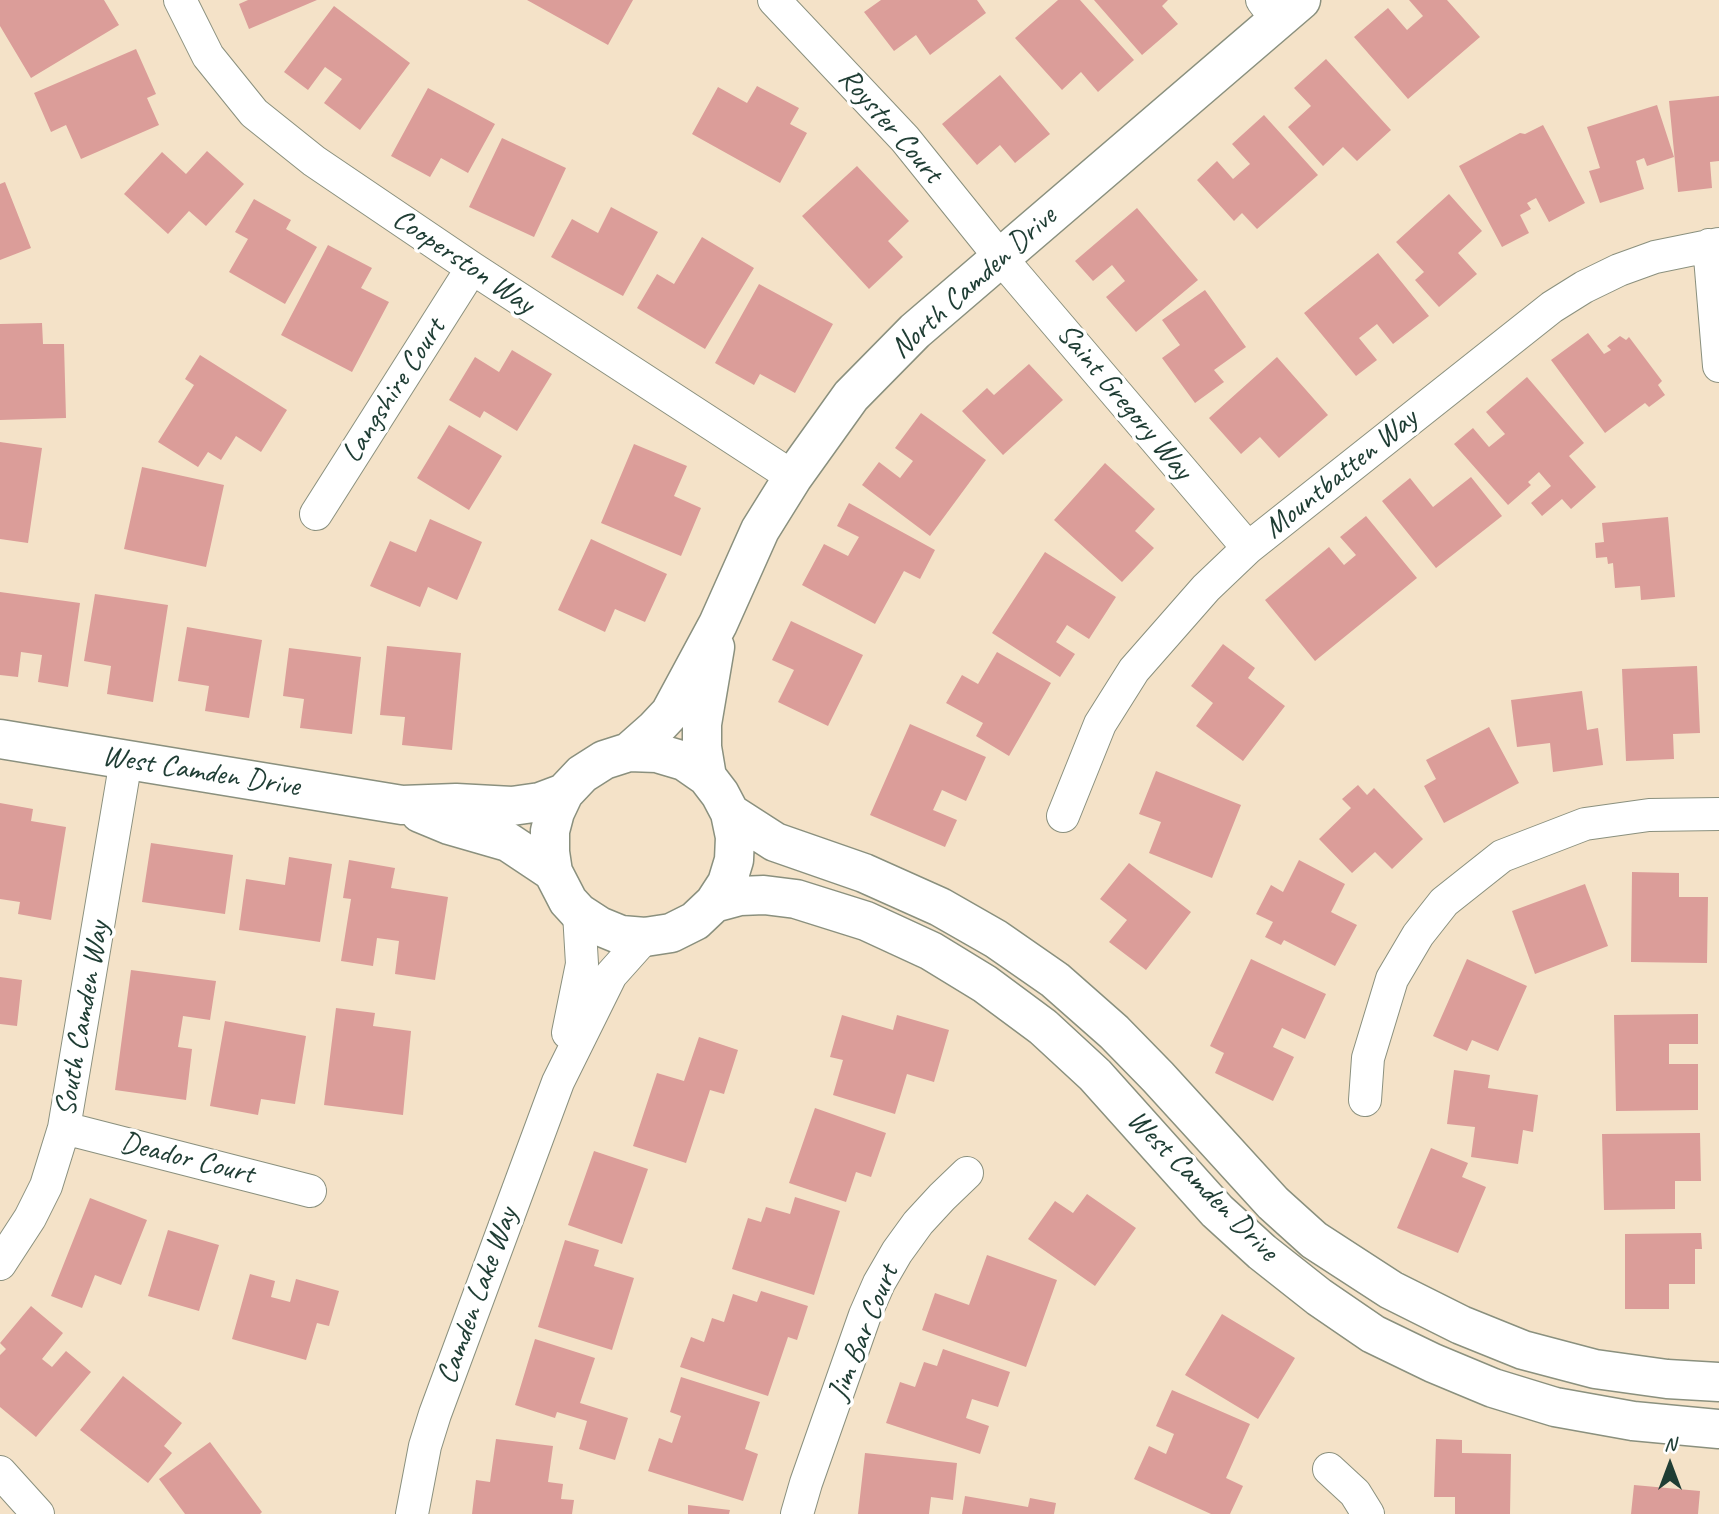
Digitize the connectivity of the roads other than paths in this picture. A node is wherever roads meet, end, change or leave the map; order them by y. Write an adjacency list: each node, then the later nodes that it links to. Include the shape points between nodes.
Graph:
1 (180, 0): 6 (street, Cooperston Way, via 208,55 254,113 324,168)
2 (774, 0): 5 (street, Royster Court, via 905,139)
3 (1280, 7): 5 (street, North Camden Drive)
4 (1714, 245): 7 (street); 10 (street, Mountbatten Way, via 1619,270 1552,307)
5 (1000, 257): 8 (street, North Camden Drive, via 915,331 850,397); 10 (street, Saint Gregory Way)
6 (472, 268): 8 (street, Cooperston Way); 9 (street, Langshire Court)
7 (1719, 366)
8 (793, 477): 11 (street, North Camden Drive, via 760,530)
9 (316, 514)
10 (1248, 548): 20 (street, Mountbatten Way, via 1134,670 1100,724)
11 (718, 624): 13 (street, North Camden Drive, via 670,713); 15 (street, North Camden Drive, via 702,724)
12 (0, 738): 14 (street, West Camden Drive)
13 (629, 752): 15 (street, via 657,753 684,761); 16 (street, via 604,760)
14 (126, 760): 17 (street, West Camden Drive); 27 (street, South Camden Way)
15 (707, 777): 18 (street)
16 (564, 793): 17 (street, West Camden Drive, via 512,806); 21 (street, via 550,831)
17 (402, 805): 21 (street, West Camden Drive, via 508,842)
18 (730, 813): 22 (street, via 734,860); 31 (street, West Camden Drive, via 775,842 864,873 940,907 1055,980 1158,1077 1273,1203 1314,1240 1391,1290 1523,1350 1595,1369)
19 (1719, 814): 26 (street, via 1649,815 1585,824 1502,856 1444,902 1392,979 1368,1058)
20 (1063, 816)
21 (553, 872): 23 (street)
22 (714, 903): 24 (street, via 695,921 671,933); 32 (street, West Camden Drive, via 740,896 796,899 866,921 985,984 1043,1027 1095,1075 1217,1211 1262,1252 1373,1334 1493,1388 1555,1407 1633,1421)
23 (579, 913): 24 (street, via 621,935); 25 (street, Camden Lake Way, via 582,964)
24 (645, 937): 25 (street, Camden Lake Way, via 611,975)
25 (558, 1082): 36 (street, Camden Lake Way, via 435,1414)
26 (1365, 1100)
27 (64, 1128): 29 (street, Deador Court); 30 (street, South Camden Way, via 46,1186)
28 (967, 1173): 37 (street, Jim Bar Court, via 918,1223 879,1283)
29 (310, 1191)
30 (0, 1264)
31 (1719, 1382)
32 (1719, 1429)
33 (1329, 1469): 38 (street, via 1355,1493)
34 (0, 1472): 35 (street)
35 (38, 1514)
36 (412, 1514)
37 (797, 1514)
38 (1368, 1514)

